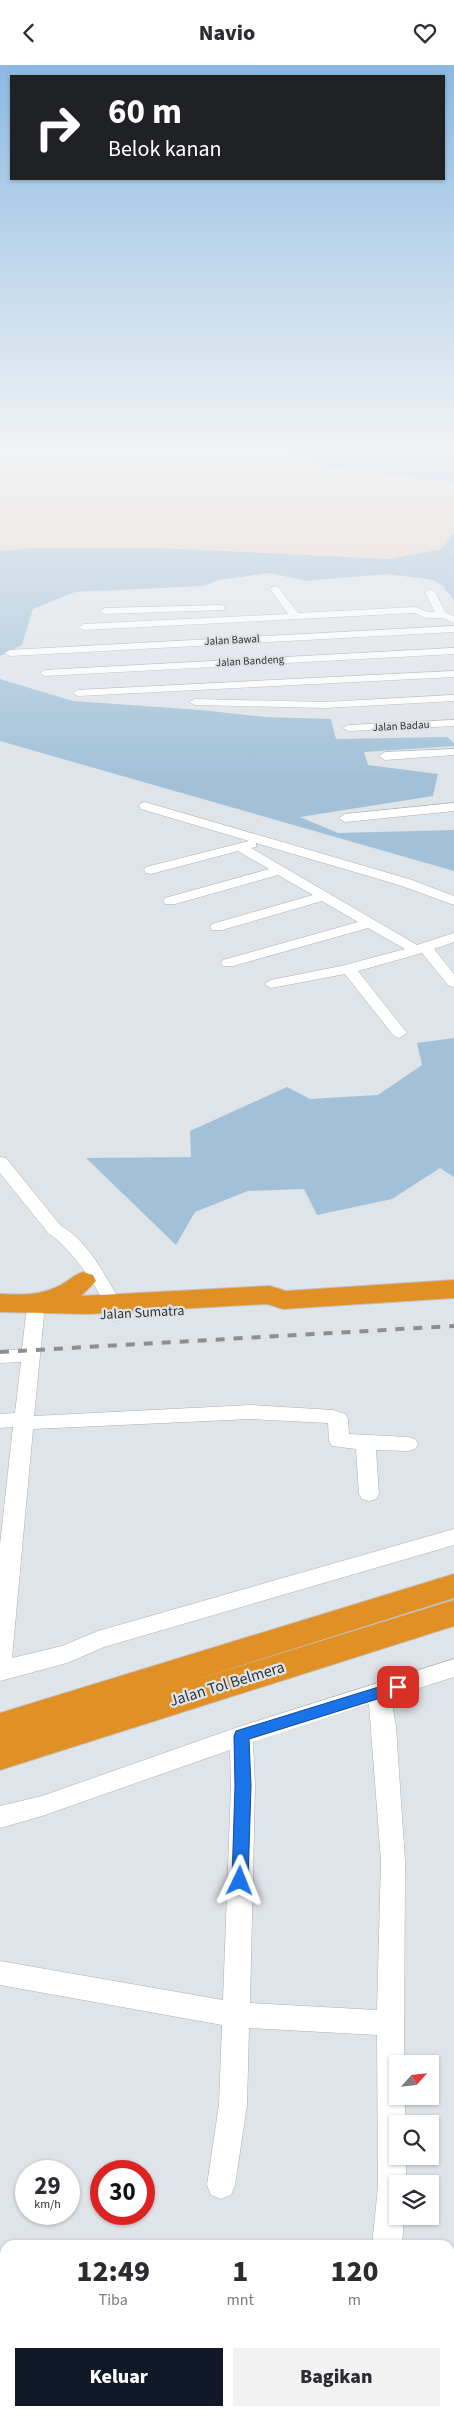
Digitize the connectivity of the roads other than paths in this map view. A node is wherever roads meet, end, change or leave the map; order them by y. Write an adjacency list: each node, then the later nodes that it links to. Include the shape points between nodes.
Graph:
1 (275, 589): 6 (street)
2 (430, 592): 7 (street)
3 (236, 607): 4 (street)
4 (182, 608): 5 (street); 9 (street)
5 (105, 611)
6 (295, 615): 7 (street, via 400,606 426,615); 9 (street)
7 (442, 615): 8 (street)
8 (454, 620)
9 (188, 621): 10 (street); 12 (street)
10 (84, 627)
11 (454, 629): 12 (street, Jalan Bawal)
12 (198, 642): 13 (street, Jalan Bawal)
13 (103, 648): 15 (street, Jalan Bawal); 16 (street)
14 (454, 651): 17 (street, Jalan Bandeng)
15 (10, 653)
16 (108, 663)
17 (45, 673)
18 (454, 674): 19 (street)
19 (78, 693)
20 (454, 698): 21 (street, via 325,705)
21 (195, 701)
22 (454, 723): 23 (street, Jalan Badau)
23 (349, 728)
24 (454, 752): 25 (street)
25 (385, 756)
26 (145, 805): 29 (street)
27 (454, 807): 28 (street)
28 (345, 818)
29 (263, 841): 30 (street); 31 (street)
30 (240, 847): 32 (street); 33 (street)
31 (323, 859): 33 (street); 36 (street, via 404,882)
32 (151, 870)
33 (284, 872): 34 (street); 35 (street)
34 (324, 896): 37 (street); 38 (street)
35 (170, 901)
36 (454, 901)
37 (369, 923): 40 (street); 41 (street)
38 (217, 927)
39 (454, 937): 40 (street)
40 (421, 949): 42 (street); 43 (street)
41 (228, 963)
42 (349, 969): 44 (street); 45 (street)
43 (454, 983)
44 (271, 984)
45 (399, 1033)
46 (0, 1162): 47 (street)
47 (55, 1230): 50 (street, via 54,1237); 50 (street, via 64,1233 76,1248)
48 (454, 1289): 50 (highway, Jalan Sumatra, via 284,1299 272,1305)
49 (0, 1303): 51 (highway, Jalan Sumatra)
50 (98, 1304): 51 (highway, Jalan Sumatra)
51 (34, 1310): 52 (highway, Jalan Sumatra); 53 (street)
52 (0, 1314)
53 (32, 1355): 54 (street); 56 (street)
54 (0, 1357)
55 (0, 1421): 56 (street)
56 (23, 1421): 57 (street, via 216,1413 333,1417 338,1419 339,1441); 60 (street)
57 (366, 1443): 58 (street); 59 (street)
58 (408, 1444)
59 (369, 1494)
60 (7, 1505): 65 (street)
61 (454, 1537): 65 (street)
62 (454, 1586): 67 (highway, Jalan Tol Belmera)
63 (454, 1613): 69 (highway, Jalan Tol Belmera)
64 (454, 1668): 66 (street)
65 (1, 1671)
66 (379, 1693): 68 (street); 73 (street, via 393,1861)
67 (0, 1727)
68 (241, 1736): 70 (street, via 42,1806); 72 (street, via 243,1786)
69 (0, 1755)
70 (0, 1817)
71 (0, 1973): 72 (street)
72 (236, 2015): 73 (street); 74 (street, via 233,2105)
73 (390, 2023): 75 (street, via 392,2187)
74 (221, 2185)
75 (387, 2240)

